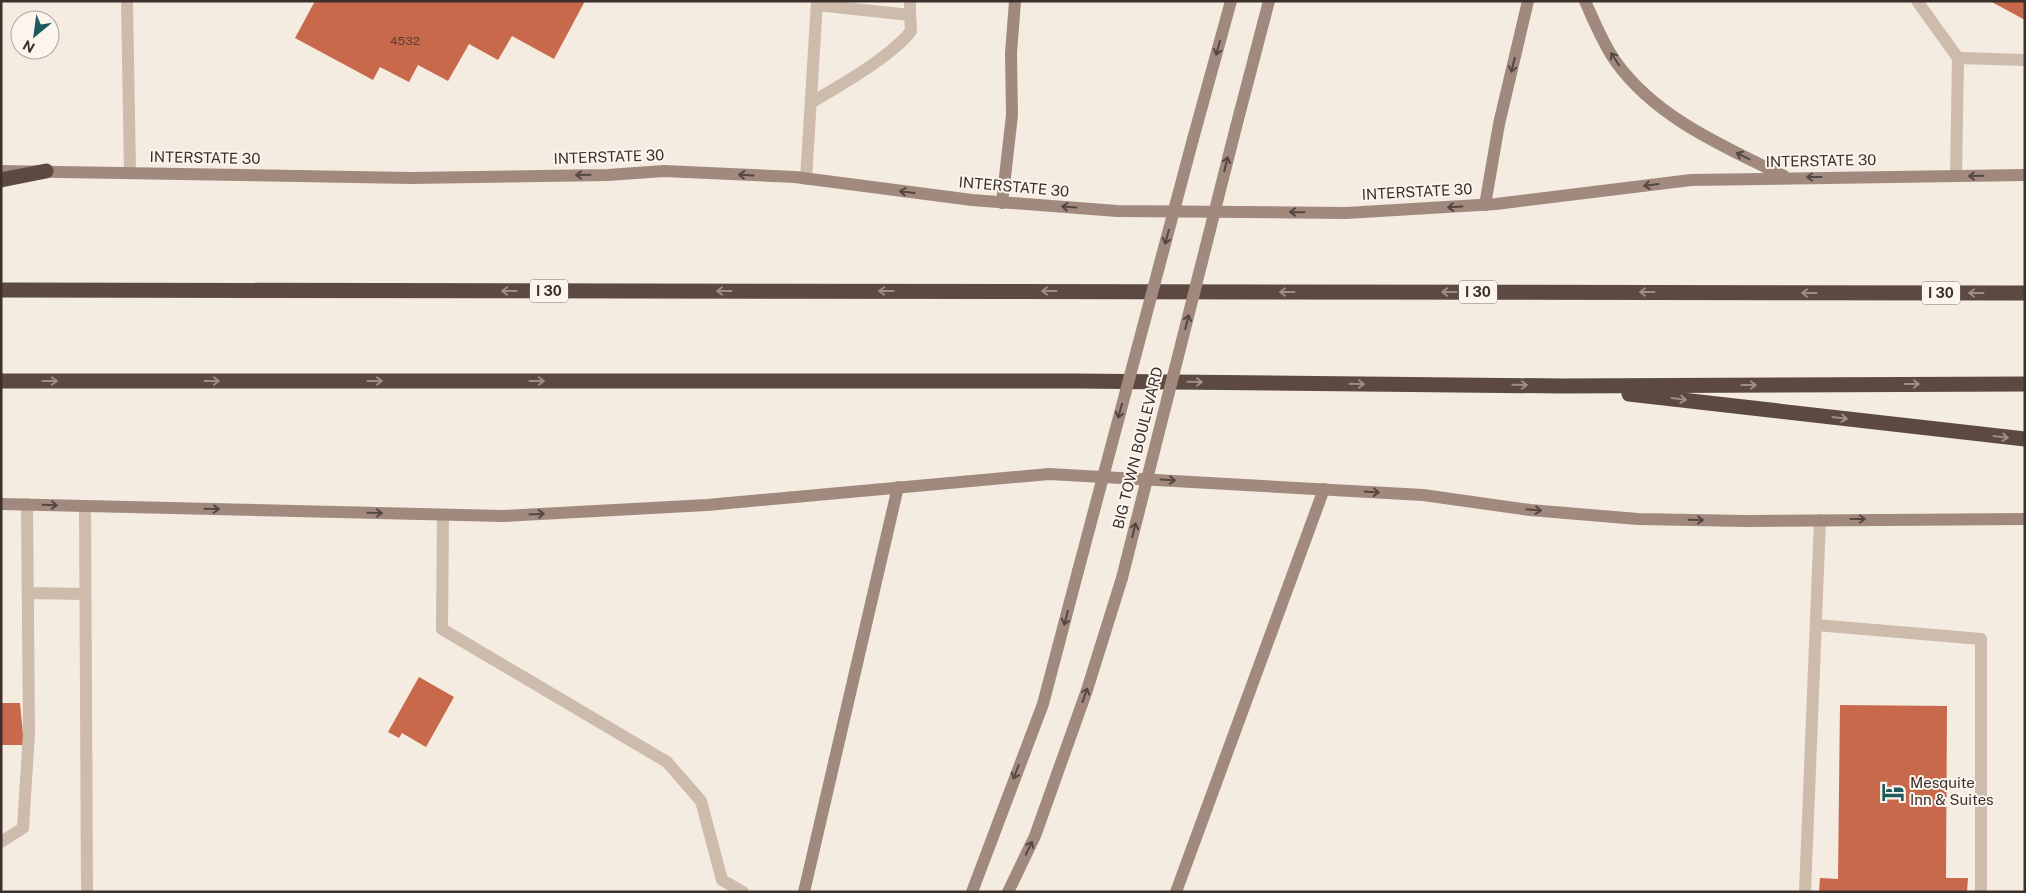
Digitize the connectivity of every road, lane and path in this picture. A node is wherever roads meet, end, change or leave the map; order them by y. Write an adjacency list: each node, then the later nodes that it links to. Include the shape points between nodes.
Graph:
1 (127, 1): 16 (lane)
2 (910, 1): 10 (lane)
3 (1015, 1): 22 (main road, via 1011,53 1012,115)
4 (1231, 1): 45 (main road, BIG TOWN BOULEVARD, one-way to 45, bridge, via 1043,704)
5 (1269, 1): 46 (main road, BIG TOWN BOULEVARD, one-way to 5, bridge, via 1035,836 1087,690 1122,578)
6 (1528, 1): 23 (main road, one-way to 23, via 1501,116)
7 (1585, 1): 19 (main road, one-way to 7, via 1706,137 1647,97 1616,62)
8 (1917, 1): 11 (lane)
9 (817, 3): 10 (lane); 13 (lane)
10 (910, 15): 13 (lane, via 911,31 904,40)
11 (1958, 58): 12 (lane); 18 (lane)
12 (2025, 60)
13 (811, 103): 20 (lane)
14 (1, 171): 15 (main road, INTERSTATE 30)
15 (46, 171): 16 (main road, INTERSTATE 30); 21 (highway)
16 (130, 173): 20 (main road, INTERSTATE 30, one-way to 16, via 664,171 410,178)
17 (2025, 175): 18 (main road, INTERSTATE 30, one-way to 18)
18 (1956, 176): 19 (main road, INTERSTATE 30, one-way to 19)
19 (1787, 177): 23 (main road, INTERSTATE 30, one-way to 23, via 1691,180)
20 (806, 179): 22 (main road, INTERSTATE 30, one-way to 20)
21 (1, 180)
22 (1002, 203): 23 (main road, INTERSTATE 30, one-way to 22, via 1346,213 1117,211)
23 (1485, 205)
24 (1, 290): 25 (highway, I 30, one-way to 24)
25 (2025, 293)
26 (1, 381): 28 (highway, one-way to 28, via 1076,380)
27 (2025, 384): 28 (highway, one-way to 27)
28 (1561, 386): 29 (highway, one-way to 29)
29 (2025, 439)
30 (898, 487): 31 (main road, one-way to 31, via 1049,474); 35 (main road, one-way to 30, via 503,516 697,505); 44 (main road)
31 (1324, 489): 37 (main road, one-way to 37, via 1638,519); 47 (main road)
32 (1, 504): 33 (main road)
33 (27, 504): 34 (main road, one-way to 34); 38 (lane)
34 (85, 506): 35 (main road, one-way to 35); 39 (lane)
35 (442, 515): 43 (lane, via 442,629 667,762 701,801 722,880)
36 (2025, 519): 37 (main road, one-way to 36)
37 (1820, 520): 40 (lane)
38 (28, 593): 39 (lane); 41 (lane, via 29,733 23,828)
39 (85, 594): 42 (lane)
40 (1816, 625): 48 (lane); 49 (lane, via 1981,639)
41 (1, 842)
42 (87, 892)
43 (743, 892)
44 (804, 892)
45 (972, 892)
46 (1008, 892)
47 (1176, 892)
48 (1805, 892)
49 (1981, 892)

